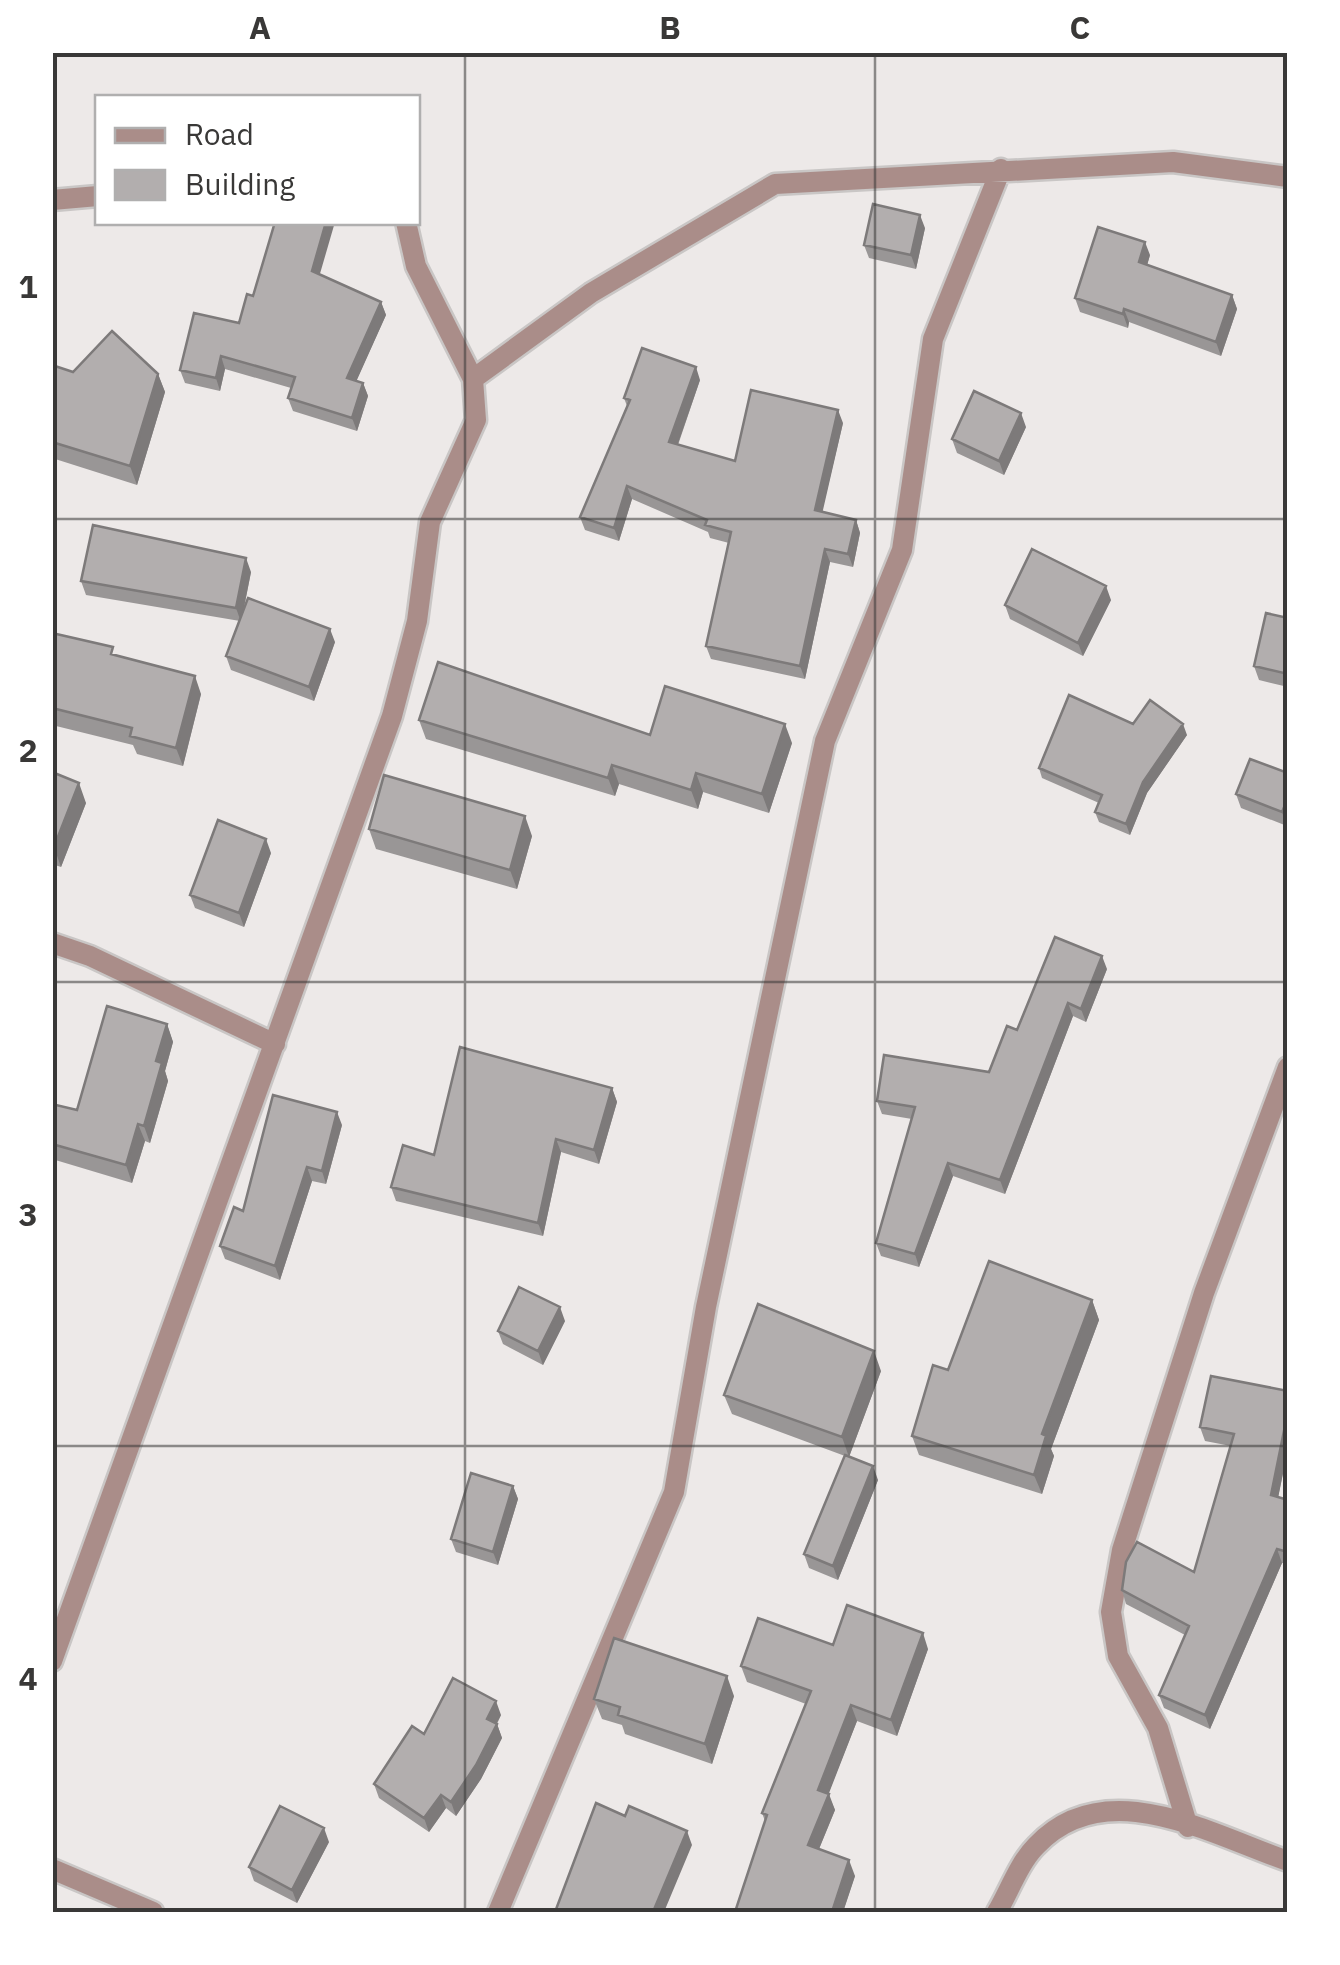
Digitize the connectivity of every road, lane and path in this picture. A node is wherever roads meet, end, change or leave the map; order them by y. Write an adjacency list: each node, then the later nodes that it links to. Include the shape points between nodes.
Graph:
1 (1000, 169): 2 (street, via 1173,162); 6 (street, via 774,184 591,293); 15 (street, via 933,339 902,550 825,741 706,1307 674,1492)
2 (1288, 177)
3 (95, 196): 4 (street)
4 (52, 200)
5 (407, 225): 6 (street, via 416,266)
6 (473, 379): 8 (street, via 476,420 430,522 417,621 392,716)
7 (52, 943): 8 (street)
8 (275, 1044): 10 (street)
9 (1288, 1067): 11 (street, via 1204,1292 1122,1550 1111,1612 1118,1656 1158,1728)
10 (52, 1662)
11 (1188, 1827): 12 (street); 16 (street, via 1141,1810 1094,1810 1066,1821 1034,1847)
12 (1288, 1861)
13 (52, 1869): 14 (street)
14 (153, 1912)
15 (498, 1912)
16 (997, 1912)

